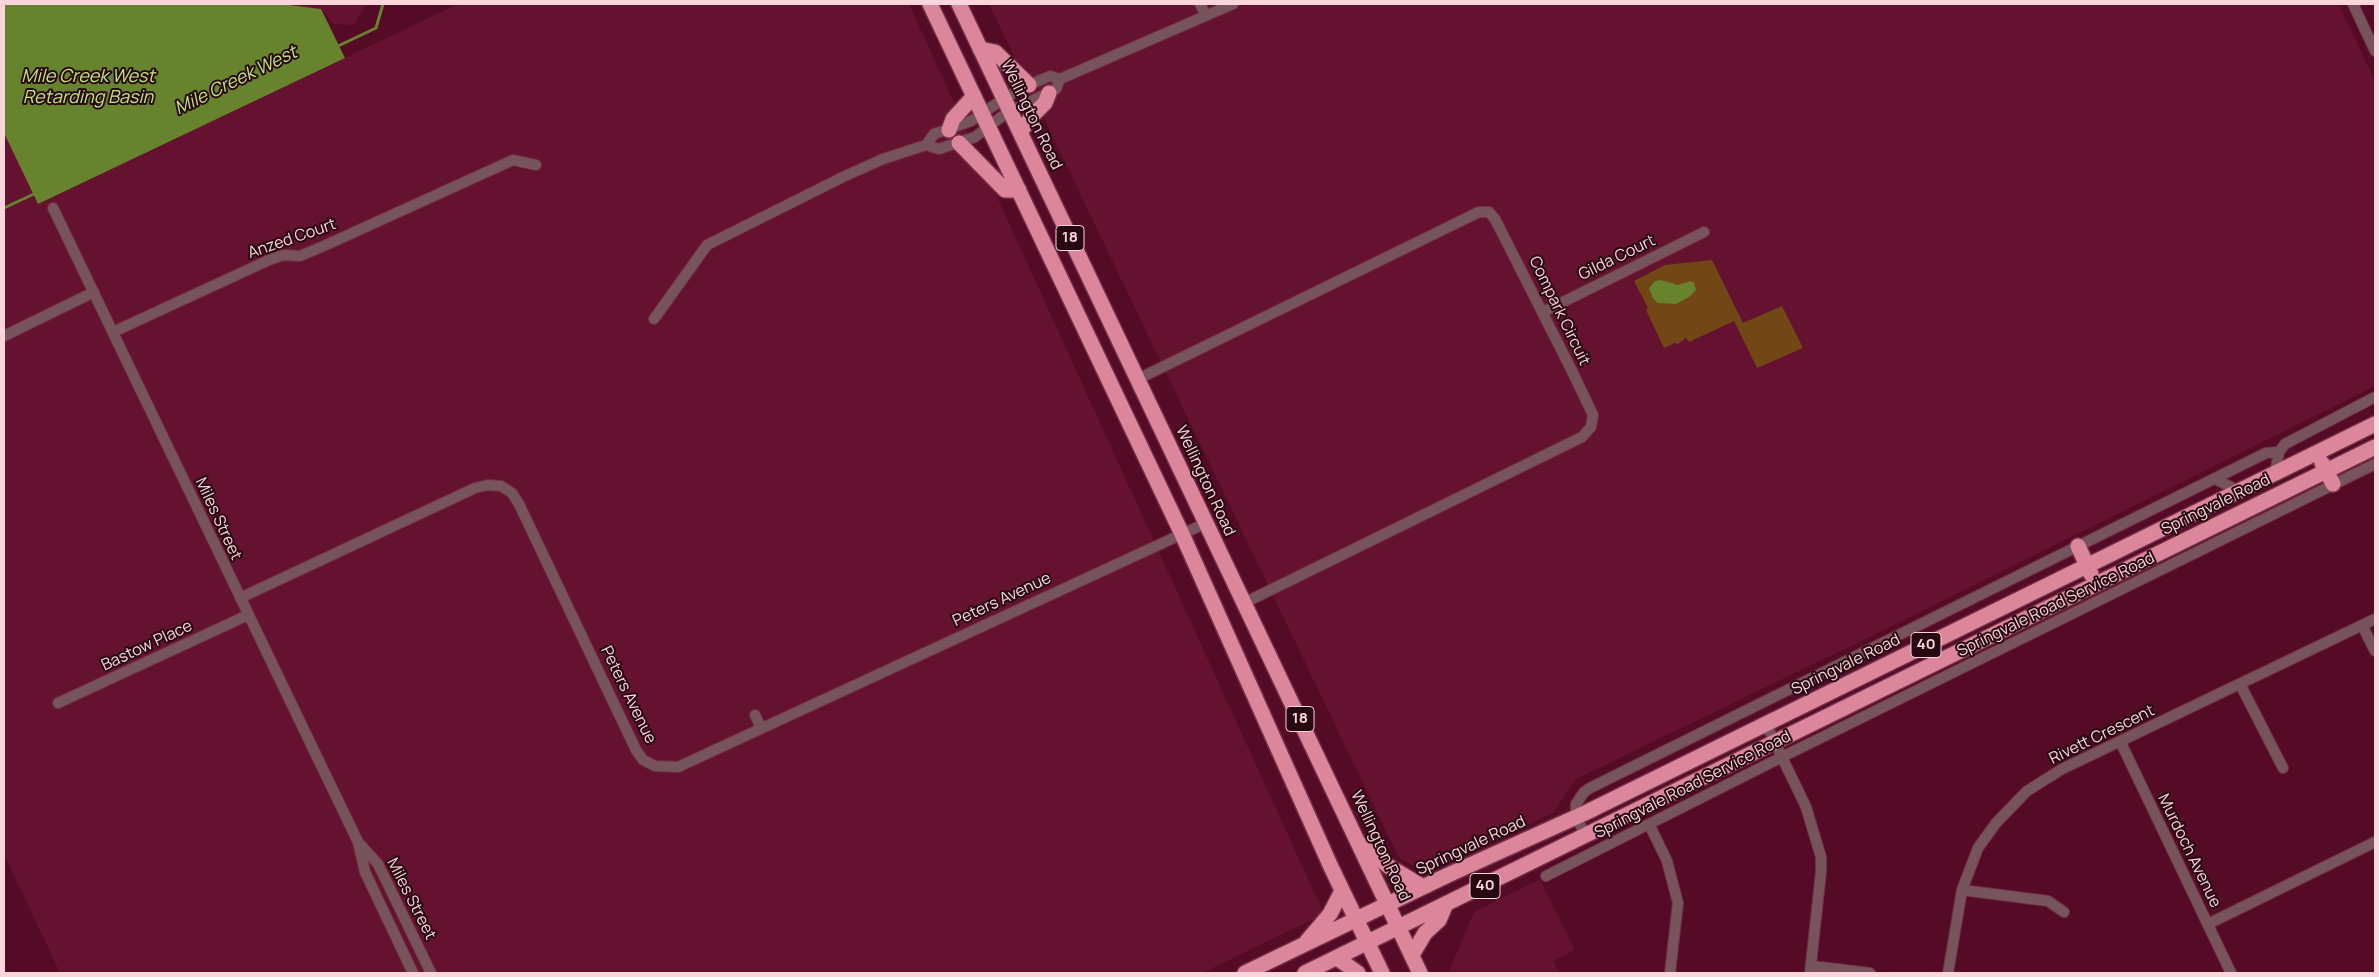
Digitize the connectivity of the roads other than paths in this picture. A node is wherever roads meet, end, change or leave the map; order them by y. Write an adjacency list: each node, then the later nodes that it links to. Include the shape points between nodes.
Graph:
1 (930, 4): 13 (highway, 18)
2 (959, 4): 8 (highway, Wellington Road / 18)
3 (1200, 4): 7 (street)
4 (1232, 4): 6 (street)
5 (2353, 4): 9 (street)
6 (1215, 7): 7 (street)
7 (1206, 16): 10 (street)
8 (980, 49): 11 (highway, via 995,52); 14 (highway, Wellington Road / 18)
9 (2375, 51)
10 (1060, 79): 11 (street, via 1050,76); 12 (street, via 1056,89)
11 (1030, 85): 14 (street)
12 (1049, 93): 14 (street); 17 (highway, via 1045,103)
13 (974, 96): 15 (highway, 18); 16 (highway, via 953,119)
14 (1007, 105): 15 (street); 15 (street); 17 (highway, Wellington Road / 18)
15 (985, 122): 16 (street); 18 (street, via 976,137); 21 (highway, 18)
16 (949, 130): 19 (street, via 934,134)
17 (1020, 132): 29 (highway, Wellington Road / 18)
18 (959, 143): 19 (street, via 939,149); 21 (highway, via 1005,190)
19 (926, 145): 26 (street, via 845,176 706,246)
20 (536, 165): 27 (street, Anzed Court, via 513,160 300,256 283,255 269,260)
21 (1018, 190): 41 (highway, 18)
22 (53, 208): 24 (street, Miles Street)
23 (1704, 232): 25 (street, Gilda Court)
24 (94, 292): 27 (street, Miles Street); 28 (street)
25 (1543, 312): 29 (street, Compark Circuit, via 1495,219 1488,212 1478,212); 46 (street, Compark Circuit, via 1593,415 1592,427 1582,437)
26 (654, 319)
27 (113, 332): 45 (street, Miles Street)
28 (4, 336)
29 (1138, 379): 40 (highway, Wellington Road / 18)
30 (2375, 397): 33 (street, Springvale Road, via 2290,441)
31 (2375, 424): 34 (highway, Springvale Road / 40)
32 (2375, 447): 37 (highway, Springvale Road / 40)
33 (2280, 452): 36 (street, Springvale Road); 38 (street, Springvale Road, via 2266,453)
34 (2316, 453): 36 (highway, Springvale Road / 40); 37 (highway)
35 (2375, 464): 37 (street, Springvale Road Service Road)
36 (2274, 473): 39 (highway, Springvale Road / 40)
37 (2329, 477): 44 (highway, Springvale Road / 40); 51 (street, Springvale Road Service Road)
38 (2215, 479): 39 (street, Springvale Road); 42 (street, Springvale Road)
39 (2239, 491): 43 (highway, Springvale Road / 40)
40 (1206, 523): 41 (street, Peters Avenue); 46 (highway, Wellington Road / 18)
41 (1182, 534): 57 (street, Peters Avenue); 73 (highway, 18)
42 (2078, 546): 43 (highway); 62 (street, Springvale Road Service Road, via 1590,788 1576,804)
43 (2087, 566): 44 (highway); 56 (highway, Springvale Road / 40)
44 (2096, 584): 49 (highway, Springvale Road / 40)
45 (240, 598): 47 (street, Miles Street); 57 (street, Peters Avenue, via 475,488 501,486 512,493 519,504 643,760 655,766 678,767)
46 (1244, 602): 67 (highway, Wellington Road / 18)
47 (248, 615): 54 (street, Bastow Place); 65 (street, Miles Street)
48 (2375, 618): 50 (street, Rivett Crescent)
49 (2018, 622): 51 (street); 58 (highway, Springvale Road / 40)
50 (2362, 625): 52 (street); 53 (street, Rivett Crescent)
51 (2025, 636): 60 (street, Springvale Road Service Road)
52 (2375, 651)
53 (2240, 684): 59 (street, Rivett Crescent); 61 (street)
54 (58, 703)
55 (754, 715): 57 (street)
56 (1766, 724): 58 (street); 62 (highway, Springvale Road / 40)
57 (761, 728)
58 (1775, 742): 60 (street); 64 (highway, Springvale Road / 40)
59 (2121, 743): 72 (street, Rivett Crescent, via 2062,769 2027,791 1996,822 1978,848); 79 (street, Murdoch Avenue)
60 (1782, 756): 63 (street, Springvale Road Service Road); 86 (street, via 1806,807 1820,857)
61 (2283, 768)
62 (1576, 817): 64 (street); 71 (highway, Springvale Road / 40)
63 (1649, 824): 69 (street, Springvale Road Service Road); 94 (street, via 1667,861 1678,902)
64 (1586, 836): 68 (highway, Springvale Road / 40)
65 (358, 842): 77 (street, Miles Street, via 378,864); 80 (street, Miles Street, via 365,872)
66 (2375, 842): 79 (street)
67 (1359, 843): 71 (highway, via 1388,866); 74 (highway, Wellington Road / 18)
68 (1543, 857): 69 (street); 75 (highway, Springvale Road / 40)
69 (1562, 868): 70 (street, Springvale Road Service Road)
70 (1546, 876)
71 (1423, 887): 74 (highway, Springvale Road / 40)
72 (1962, 890): 76 (street, via 2048,901); 96 (street, Rivett Crescent)
73 (1342, 891): 78 (highway, 18); 83 (highway, via 1330,914)
74 (1388, 905): 78 (highway, Springvale Road / 40); 81 (highway, Wellington Road / 18)
75 (1445, 906): 81 (highway, Springvale Road / 40); 84 (highway, via 1439,920 1425,933)
76 (2064, 912)
77 (406, 920): 80 (street); 88 (street, Miles Street)
78 (1356, 920): 82 (highway, 18); 83 (highway, Springvale Road / 40)
79 (2208, 924): 97 (street, Murdoch Avenue)
80 (391, 928): 87 (street, Miles Street)
81 (1399, 928): 82 (highway, Springvale Road / 40); 84 (highway, Wellington Road / 18)
82 (1368, 943): 85 (highway, Springvale Road / 40); 92 (highway, 18)
83 (1304, 944): 89 (highway, Springvale Road / 40)
84 (1412, 955): 93 (highway, Wellington Road / 18)
85 (1337, 958): 90 (highway, Springvale Road / 40); 91 (highway)
86 (1811, 970): 95 (street)
87 (413, 973)
88 (431, 973)
89 (1245, 973)
90 (1305, 973)
91 (1358, 973)
92 (1382, 973)
93 (1420, 973)
94 (1670, 973)
95 (1870, 973)
96 (1948, 973)
97 (2231, 973)

